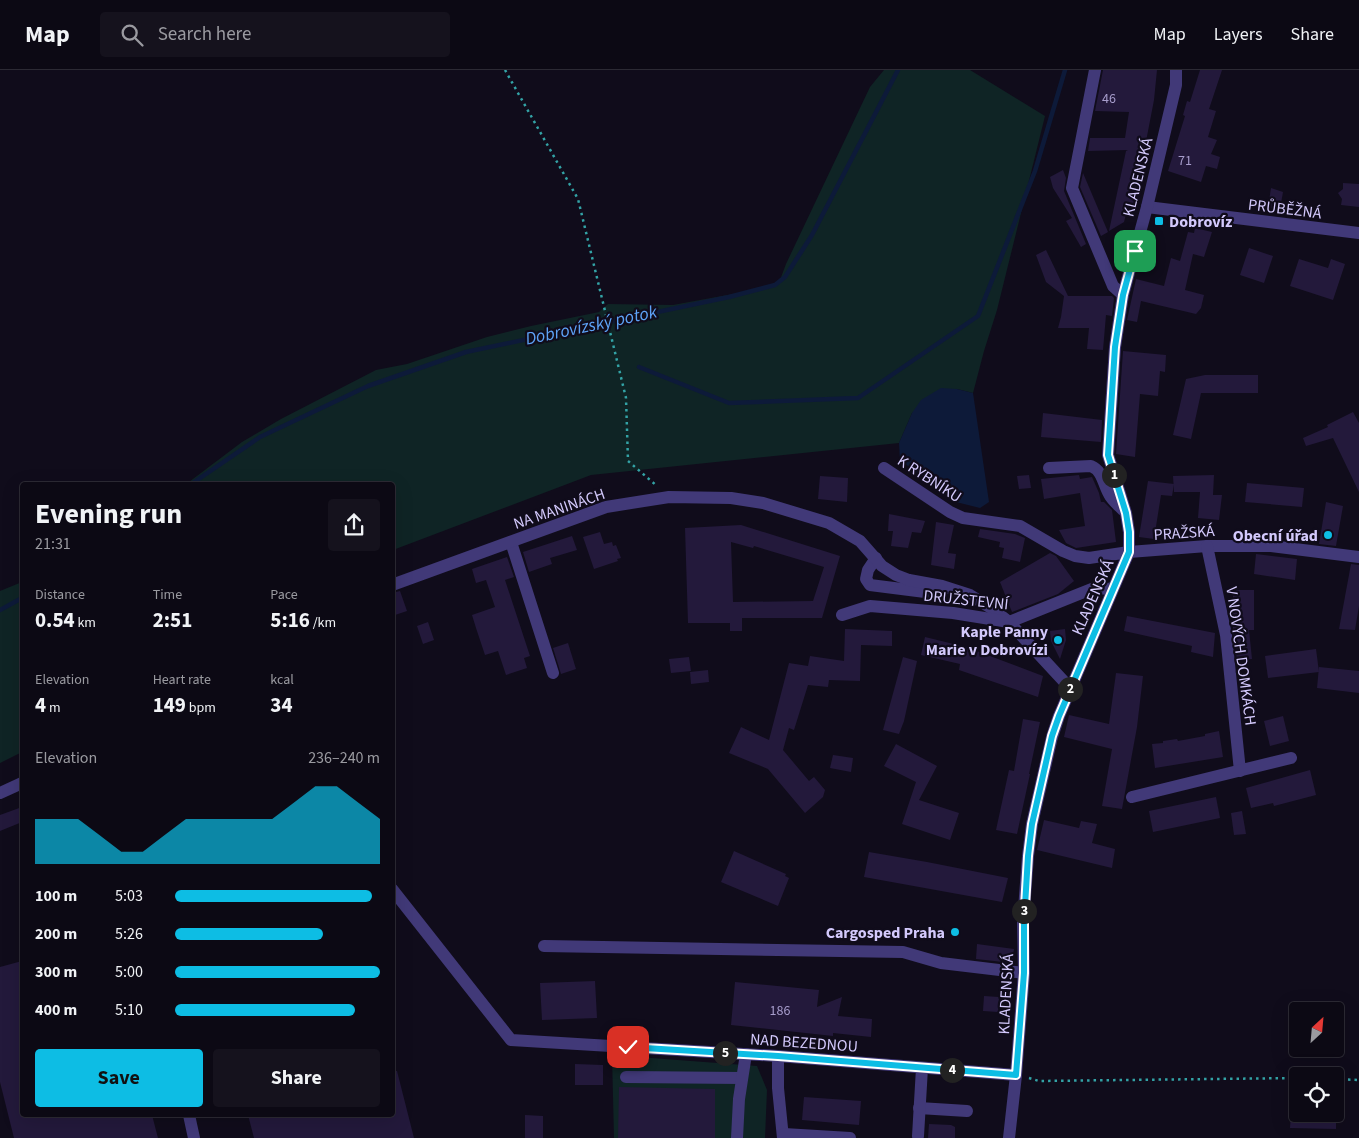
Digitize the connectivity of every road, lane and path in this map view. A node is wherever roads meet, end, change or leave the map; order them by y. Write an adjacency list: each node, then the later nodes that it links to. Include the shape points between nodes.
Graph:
1 (505, 70): 11 (path, via 578,198 626,398 628,461)
2 (1095, 70): 8 (street, via 1072,188 1113,286)
3 (1176, 70): 5 (street, KLADENSKÁ)
4 (1182, 70): 5 (street)
5 (1176, 85): 6 (street, KLADENSKÁ)
6 (1147, 207): 7 (street, PRŮBĚŽNÁ); 8 (street, KLADENSKÁ)
7 (1359, 233)
8 (1123, 295): 12 (street, KLADENSKÁ, via 1115,347 1108,455)
9 (884, 468): 15 (street, K RYBNÍKU, via 963,518 1020,526 1075,556 1089,558)
10 (1049, 468): 12 (street, via 1096,468 1109,494)
11 (669, 497): 13 (street, NA MANINÁCH, via 606,507); 17 (street, NA MANINÁCH, via 732,498 794,511 829,523 860,540)
12 (1126, 513): 15 (street, KLADENSKÁ)
13 (510, 542): 18 (street, NA MANINÁCH); 23 (street)
14 (1207, 546): 15 (street, PRAŽSKÁ); 16 (street, PRAŽSKÁ, via 1271,546); 26 (street, V NOVÝCH DOMKÁCH, via 1226,635)
15 (1129, 552): 19 (street, KLADENSKÁ)
16 (1359, 557)
17 (876, 558): 20 (street, NA MANINÁCH, via 896,575); 20 (street, via 868,570 866,579 870,585 949,596)
18 (395, 584)
19 (1112, 589): 22 (street, DRUŽSTEVNÍ, via 1094,588); 24 (street, KLADENSKÁ)
20 (970, 595): 22 (street, NA MANINÁCH)
21 (842, 615): 22 (street, DRUŽSTEVNÍ, via 870,606)
22 (1009, 622): 24 (street, NA MANINÁCH)
23 (553, 673)
24 (1070, 688): 32 (street, KLADENSKÁ, via 1052,736 1032,824 1024,923)
25 (1291, 758): 26 (street)
26 (1240, 770): 29 (street)
27 (20, 784): 28 (street)
28 (0, 793)
29 (1132, 798)
30 (395, 893): 33 (street, NAD BEZEDNOU, via 511,1040)
31 (544, 946): 32 (street, via 904,952 941,963)
32 (1024, 973): 36 (street, KLADENSKÁ)
33 (746, 1054): 34 (street, NAD BEZEDNOU); 38 (street)
34 (778, 1056): 35 (street, NAD BEZEDNOU); 45 (street)
35 (922, 1068): 36 (street, NAD BEZEDNOU); 42 (street)
36 (1016, 1075): 39 (path, via 1039,1081); 50 (street, KLADENSKÁ)
37 (626, 1078): 38 (street)
38 (742, 1078): 48 (street)
39 (1289, 1078)
40 (1344, 1080): 41 (path)
41 (1359, 1080)
42 (920, 1108): 43 (street); 46 (street)
43 (967, 1111)
44 (189, 1117): 47 (street)
45 (784, 1136): 49 (street)
46 (918, 1136)
47 (194, 1138)
48 (737, 1138)
49 (850, 1138)
50 (1009, 1138)

